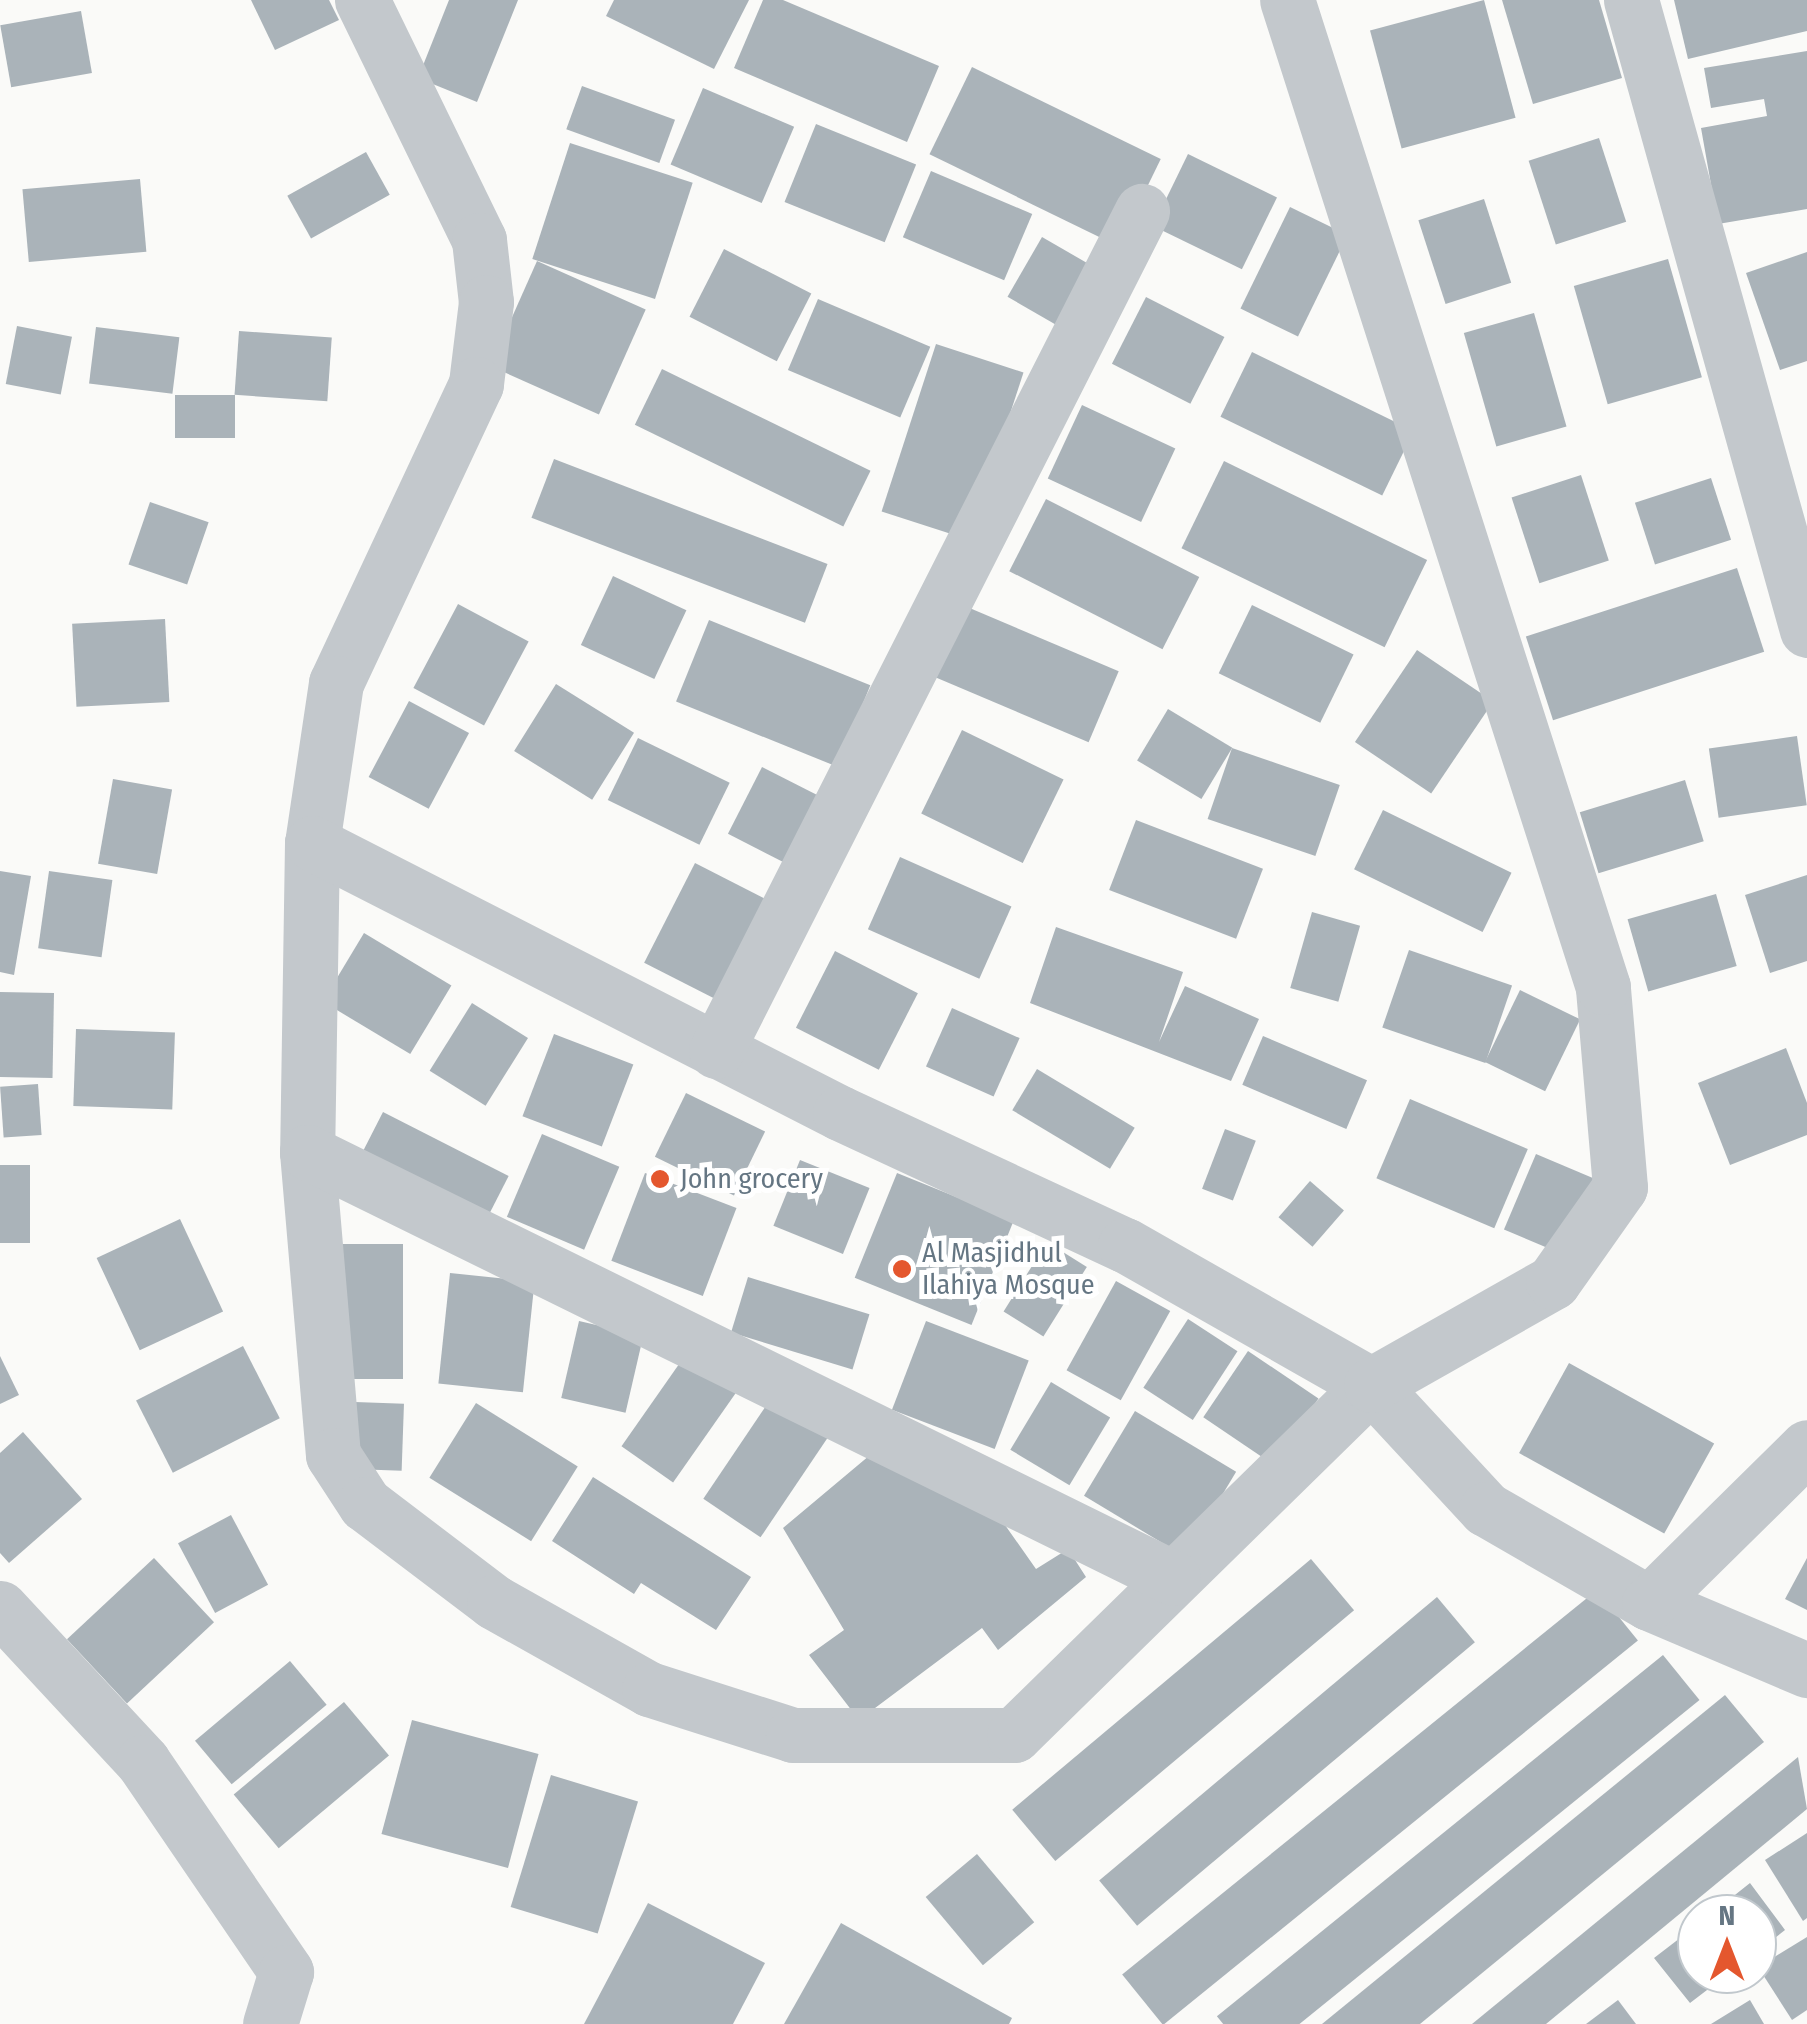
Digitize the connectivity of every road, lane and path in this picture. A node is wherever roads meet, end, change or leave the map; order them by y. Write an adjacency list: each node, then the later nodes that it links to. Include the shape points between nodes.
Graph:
1 (362, 0): 6 (street, via 478,240 486,302 476,384 336,683)
2 (1287, 0): 9 (street, via 1602,987 1618,1152 1620,1187 1553,1282)
3 (1631, 0): 5 (street)
4 (1142, 211): 7 (street)
5 (1807, 630)
6 (312, 843): 7 (street); 8 (street)
7 (716, 1050): 9 (street, via 1125,1245)
8 (307, 1152): 11 (street); 11 (street, via 332,1455 365,1504 494,1602 649,1689 793,1735 1014,1735)
9 (1371, 1385): 11 (street); 12 (street, via 1486,1509)
10 (1807, 1447): 12 (street)
11 (1174, 1578)
12 (1649, 1603): 14 (street)
13 (0, 1608): 15 (street, via 144,1762 286,1972)
14 (1807, 1670)
15 (270, 2024)

